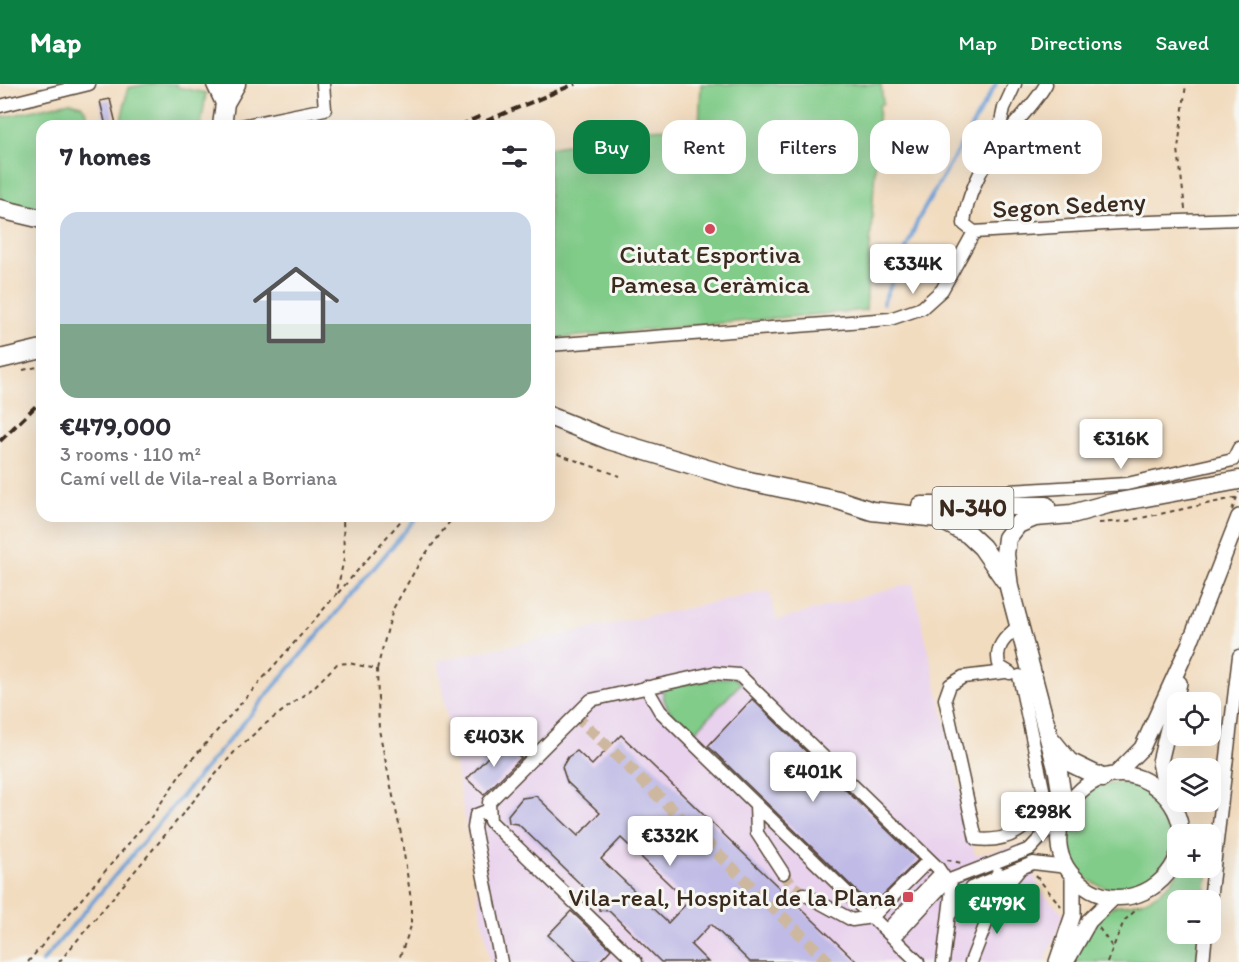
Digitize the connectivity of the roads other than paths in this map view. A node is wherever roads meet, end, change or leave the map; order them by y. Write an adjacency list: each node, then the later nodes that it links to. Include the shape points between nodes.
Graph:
1 (89, 84): 8 (street)
2 (216, 84): 7 (highway)
3 (236, 84): 7 (highway)
4 (323, 84): 10 (street, via 325,110)
5 (1015, 84): 11 (street)
6 (1046, 84): 12 (street)
7 (225, 103): 9 (highway)
8 (0, 106)
9 (223, 120)
10 (272, 120)
11 (1001, 120)
12 (1020, 120)
13 (982, 174): 19 (street, via 965,206 964,224)
14 (0, 209): 15 (highway)
15 (36, 218)
16 (1239, 219): 19 (street, Segon Sedeny)
17 (0, 220): 18 (highway)
18 (36, 227)
19 (974, 232): 20 (street, Segon Sedeny, via 942,290 922,308 890,319)
20 (555, 345)
21 (36, 350): 22 (highway)
22 (0, 359)
23 (555, 418): 27 (highway, N-340, via 686,464)
24 (1239, 448): 26 (street, via 1233,460 1127,484)
25 (1239, 480): 28 (highway, N-340)
26 (1010, 491)
27 (838, 500): 28 (highway, N-340, via 937,507); 30 (highway, via 872,511 938,518 953,525 982,547)
28 (1108, 504): 30 (highway, via 1018,524 1007,538)
29 (1233, 516): 32 (main road)
30 (1009, 587): 31 (highway)
31 (1019, 626): 34 (street, via 998,649 997,660); 35 (highway)
32 (1189, 645): 38 (main road, via 1142,748); 39 (main road, via 1160,762)
33 (1239, 656): 43 (street)
34 (1005, 672): 35 (street); 35 (street, via 963,677 950,685 945,699 976,839 993,841 1022,831 1037,815 1045,798)
35 (1026, 679): 37 (highway)
36 (646, 687): 40 (street, via 660,711); 41 (street, via 591,700 489,802); 45 (street, via 713,673 739,675)
37 (1047, 735): 38 (highway, via 1070,762); 42 (highway)
38 (1108, 776): 39 (main road, via 1134,777 1152,784); 42 (main road, via 1086,785)
39 (1167, 797)
40 (756, 804): 48 (street, via 758,833); 56 (street)
41 (489, 810): 59 (street, via 476,815 474,828); 60 (street, via 490,821)
42 (1063, 813): 44 (street); 47 (main road, via 1060,850)
43 (1216, 824)
44 (1030, 849): 50 (street); 51 (street, via 1001,868)
45 (929, 860): 50 (street); 56 (street)
46 (1021, 868): 47 (street, via 1046,862); 51 (street); 54 (street)
47 (1070, 871): 53 (main road, via 1092,890); 64 (main road, via 1073,915)
48 (783, 873)
49 (1167, 875): 53 (main road, via 1149,890)
50 (944, 877): 55 (street, via 952,889); 57 (street)
51 (995, 878): 54 (street); 55 (street, via 971,888)
52 (804, 894): 56 (street, via 852,920)
53 (1114, 897): 65 (main road, via 1089,921)
54 (996, 898): 63 (street)
55 (951, 913): 62 (street)
56 (872, 917): 57 (street)
57 (890, 935): 61 (street)
58 (1205, 944): 66 (street)
59 (501, 962)
60 (636, 962)
61 (918, 962)
62 (944, 962)
63 (971, 962)
64 (1057, 962)
65 (1066, 962)
66 (1203, 962)

